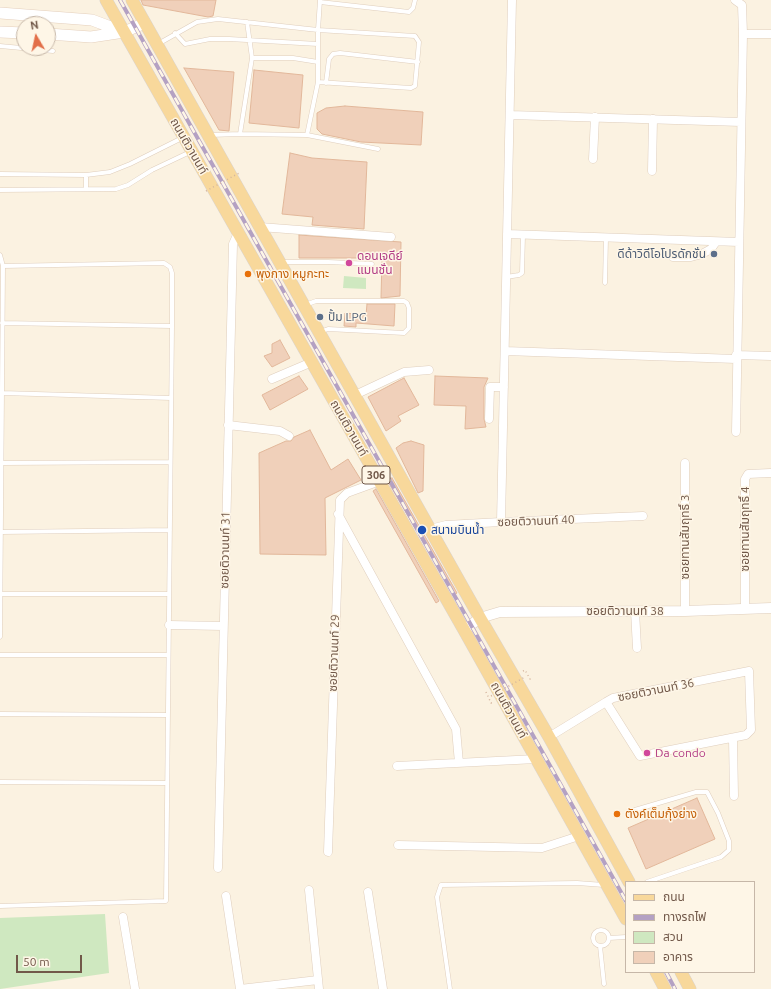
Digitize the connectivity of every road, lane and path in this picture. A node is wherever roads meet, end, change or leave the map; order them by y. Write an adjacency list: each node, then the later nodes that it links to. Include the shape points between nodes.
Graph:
1 (106, 0): 12 (main road, ถนนติวานนท์ / 306)
2 (132, 0): 9 (main road, ถนนติวานนท์ / 306)
3 (415, 0): 6 (lane, via 409,12)
4 (512, 0): 28 (street)
5 (735, 0): 15 (street, via 742,5)
6 (320, 1): 10 (lane)
7 (0, 14): 12 (main road, via 92,20)
8 (247, 22): 10 (lane); 14 (lane, via 218,19 197,22); 18 (lane)
9 (146, 23): 12 (main road); 19 (main road, ถนนติวานนท์ / 306)
10 (318, 30): 20 (lane); 25 (lane, via 415,36 420,42)
11 (0, 32): 13 (main road)
12 (124, 32): 17 (main road, via 91,37); 35 (main road, ถนนติวานนท์ / 306)
13 (16, 33)
14 (176, 33): 18 (lane, via 185,44 210,39); 19 (lane)
15 (743, 34): 16 (street); 31 (street)
16 (771, 34)
17 (56, 35)
18 (249, 39): 20 (lane); 23 (lane)
19 (158, 44): 33 (main road, ถนนติวานนท์ / 306)
20 (318, 44): 24 (lane)
21 (0, 46): 22 (lane)
22 (16, 48)
23 (252, 58): 24 (lane, via 293,58); 32 (lane)
24 (318, 62): 26 (lane)
25 (418, 62): 27 (lane, via 415,86 411,88); 27 (lane, via 333,54 329,59)
26 (318, 82): 27 (lane); 34 (lane)
27 (326, 83)
28 (510, 115): 29 (street); 48 (street)
29 (595, 117): 30 (street); 38 (street)
30 (653, 119): 31 (street); 39 (street)
31 (741, 122): 53 (street)
32 (240, 134): 33 (lane); 34 (lane)
33 (209, 135): 46 (main road, ถนนติวานนท์ / 306)
34 (307, 135): 36 (lane)
35 (184, 136): 37 (main road, ถนนติวานนท์ / 306); 42 (lane, via 116,169)
36 (378, 149)
37 (192, 151): 43 (lane, via 128,185 116,189); 47 (main road, ถนนติวานนท์ / 306)
38 (594, 159)
39 (652, 171)
40 (241, 172): 45 (path, bridge)
41 (0, 174): 42 (lane)
42 (86, 174): 43 (lane)
43 (86, 189): 44 (lane)
44 (0, 190)
45 (206, 192)
46 (260, 227): 50 (street); 56 (main road, ถนนติวานนท์ / 306)
47 (238, 233): 68 (main road, ถนนติวานนท์ / 306); 76 (street, ซอยติวานนท์ 31, via 233,244)
48 (507, 234): 49 (street); 59 (street)
49 (523, 235): 51 (street); 59 (lane, via 522,273)
50 (391, 237)
51 (606, 238): 52 (street); 60 (lane)
52 (716, 242): 53 (street); 55 (street, via 711,249 702,254)
53 (739, 242): 67 (street)
54 (0, 255): 58 (lane)
55 (673, 257)
56 (280, 263): 57 (lane); 61 (main road, ถนนติวานนท์ / 306)
57 (372, 264)
58 (3, 266): 62 (lane); 63 (lane, via 164,263 170,267 172,273)
59 (506, 277): 65 (street)
60 (605, 283)
61 (304, 305): 64 (main road, ถนนติวานนท์ / 306); 64 (lane, via 316,301 404,301 409,308 409,328 404,333 328,329)
62 (2, 323): 63 (lane); 72 (lane)
63 (172, 326): 74 (lane)
64 (320, 332): 73 (main road, ถนนติวานนท์ / 306)
65 (505, 351): 67 (street); 71 (street)
66 (771, 356): 67 (street)
67 (736, 357): 77 (street)
68 (312, 362): 70 (street); 83 (main road, ถนนติวานนท์ / 306)
69 (429, 370): 73 (street, via 404,372)
70 (272, 379)
71 (504, 387): 75 (street, via 490,387); 86 (street)
72 (2, 393): 74 (lane); 79 (lane)
73 (355, 395): 87 (main road, ถนนติวานนท์ / 306)
74 (171, 398): 80 (lane)
75 (489, 419)
76 (228, 425): 78 (street, via 280,431); 98 (street, ซอยติวานนท์ 31)
77 (736, 432)
78 (289, 436)
79 (1, 462): 80 (lane); 89 (lane)
80 (170, 462): 88 (lane)
81 (685, 463): 95 (street, ซอยทานสัมฤทธิ์ 3)
82 (770, 473): 93 (street, ซอยทานสัมฤทธิ์ 4, via 748,474 745,479)
83 (380, 481): 84 (street, ซอยติวานนท์ 29, via 343,496); 99 (main road, ถนนติวานนท์ / 306)
84 (338, 514): 112 (street, via 456,729); 120 (street, ซอยติวานนท์ 29)
85 (643, 516): 86 (street, ซอยติวานนท์ 40)
86 (501, 522): 87 (street, ซอยติวานนท์ 40)
87 (430, 529): 96 (main road, ถนนติวานนท์ / 306)
88 (170, 530): 89 (lane); 91 (lane)
89 (1, 535): 90 (lane)
90 (0, 594): 91 (lane); 100 (lane)
91 (169, 594): 97 (lane)
92 (771, 608): 93 (street, ซอยติวานนท์ 38)
93 (745, 609): 95 (street, ซอยติวานนท์ 38)
94 (636, 611): 95 (street, ซอยติวานนท์ 38); 96 (street, ซอยติวานนท์ 38, via 500,612); 101 (street)
95 (685, 611)
96 (480, 618): 99 (street); 109 (main road, ถนนติวานนท์ / 306)
97 (169, 625): 98 (street); 103 (lane)
98 (224, 626): 121 (street, ซอยติวานนท์ 31)
99 (464, 630): 111 (main road, ถนนติวานนท์ / 306)
100 (0, 637)
101 (637, 648)
102 (0, 654): 103 (lane)
103 (168, 655): 108 (lane)
104 (525, 677): 105 (path, bridge)
105 (491, 696)
106 (606, 702): 109 (street, ซอยติวานนท์ 36); 110 (street, via 640,756); 110 (street, ซอยติวานนท์ 36, via 612,698 748,671 751,730 746,735)
107 (0, 714): 108 (lane)
108 (168, 714): 115 (lane)
109 (549, 737): 122 (main road, ถนนติวานนท์ / 306)
110 (733, 738): 116 (street)
111 (536, 759): 112 (street); 118 (main road, ถนนติวานนท์ / 306)
112 (459, 763): 113 (street)
113 (397, 766)
114 (0, 782): 115 (lane)
115 (167, 783): 128 (lane, via 166,901)
116 (734, 796)
117 (628, 812): 123 (lane, via 696,792 707,792 729,841 729,850 721,857)
118 (579, 836): 119 (street, via 542,848); 124 (main road, ถนนติวานนท์ / 306)
119 (398, 845)
120 (328, 852)
121 (218, 868)
122 (627, 881)
123 (650, 881)
124 (606, 885): 130 (main road, ถนนติวานนท์ / 306); 142 (lane, via 441,885 437,897)
125 (309, 890): 136 (street)
126 (368, 892): 141 (street)
127 (226, 896): 139 (street)
128 (0, 906)
129 (123, 917): 138 (street)
130 (625, 917)
131 (625, 937): 132 (lane)
132 (609, 938): 133 (lane, via 606,944); 133 (lane, via 604,930 595,931 593,940)
133 (600, 946): 137 (lane)
134 (657, 973): 143 (main road)
135 (681, 973): 144 (main road)
136 (318, 980): 139 (street); 140 (street)
137 (604, 984)
138 (135, 989)
139 (240, 989)
140 (319, 989)
141 (383, 989)
142 (450, 989)
143 (665, 989)
144 (690, 989)

